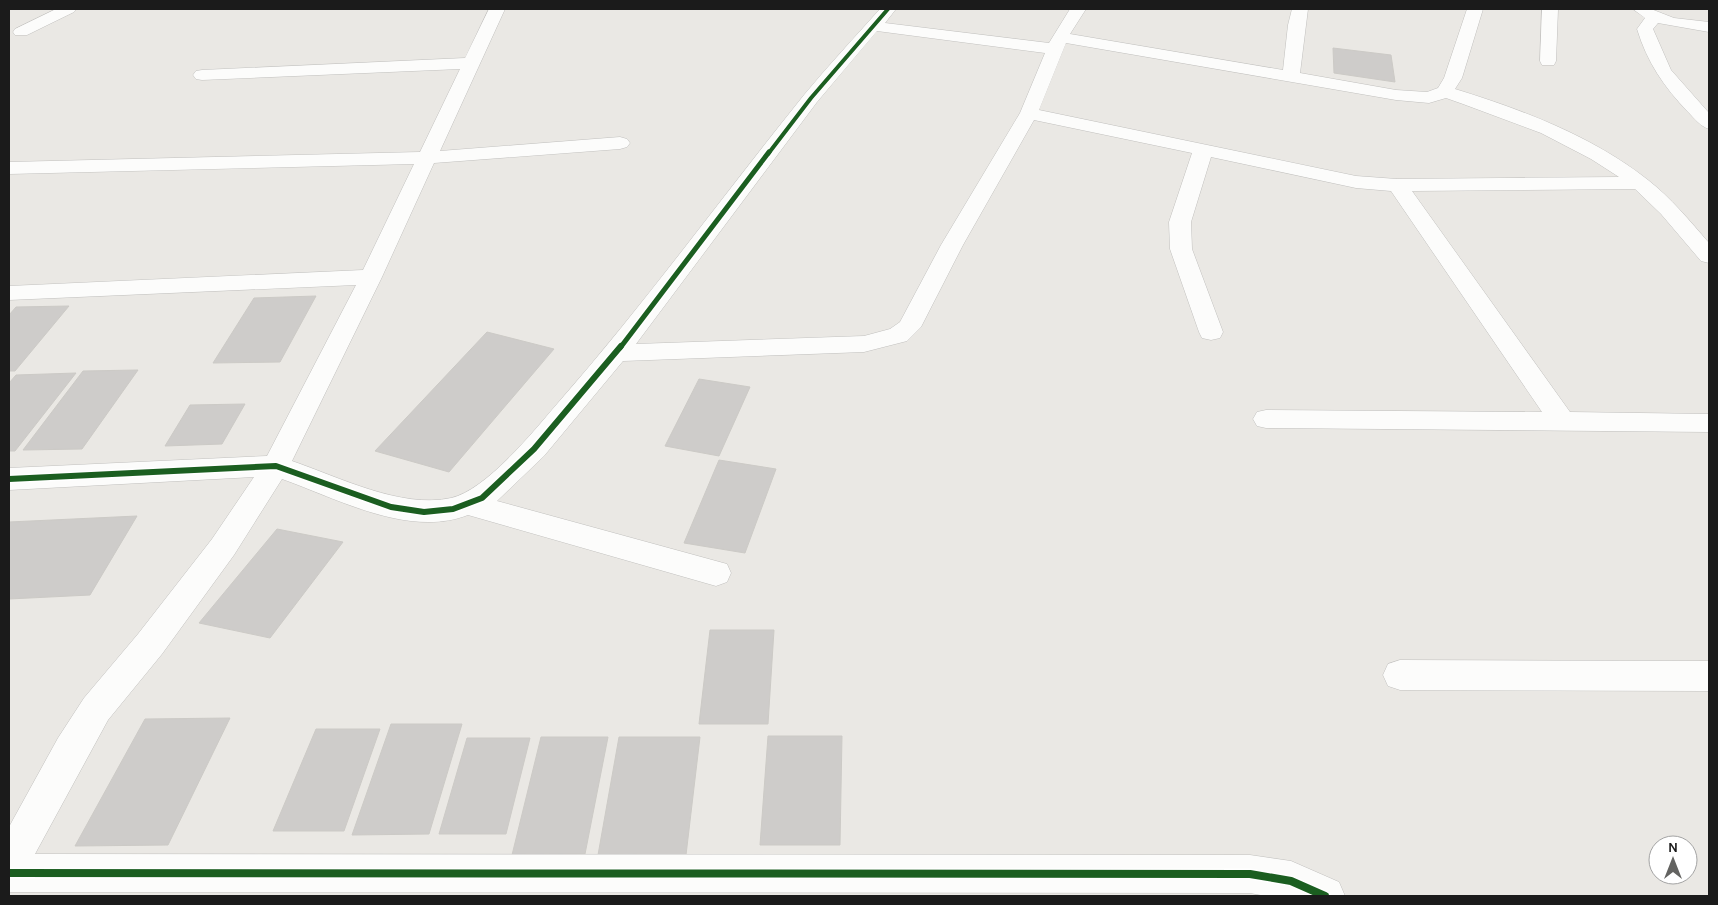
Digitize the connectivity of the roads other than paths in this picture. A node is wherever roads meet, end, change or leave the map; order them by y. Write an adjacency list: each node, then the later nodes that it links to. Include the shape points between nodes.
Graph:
1 (68, 9): 10 (street)
2 (497, 9): 14 (street)
3 (1078, 9): 11 (street)
4 (1300, 9): 16 (street)
5 (1475, 9): 17 (street, via 1453,78)
6 (1550, 9): 13 (street)
7 (1648, 13): 9 (street); 19 (street, via 1645,29 1652,55 1678,92)
8 (880, 17): 11 (street); 30 (street, via 811,98)
9 (1709, 27)
10 (15, 29): 12 (street, via 17,42)
11 (1057, 43): 16 (street); 18 (street)
12 (9, 48)
13 (1548, 61)
14 (471, 63): 15 (street); 22 (street)
15 (202, 75)
16 (1291, 77): 17 (street, via 1396,95 1429,98)
17 (1445, 92): 24 (street, via 1502,110 1542,128 1602,158)
18 (1029, 113): 21 (street); 30 (street, via 952,245 918,314 898,335 864,344)
19 (1709, 123)
20 (620, 143): 22 (street)
21 (1203, 150): 25 (street, via 1356,182); 29 (street, via 1180,222 1181,249)
22 (427, 158): 23 (street); 27 (street)
23 (9, 168)
24 (1640, 183): 25 (street); 26 (street, via 1675,216)
25 (1397, 185): 32 (street)
26 (1709, 256)
27 (371, 277): 28 (street); 34 (street)
28 (9, 293)
29 (1211, 332)
30 (616, 353): 36 (street, via 534,449 482,498)
31 (1266, 419): 32 (street)
32 (1563, 422): 33 (street)
33 (1709, 423)
34 (276, 466): 35 (street); 36 (street, via 391,507 438,512); 40 (street, via 223,548 150,644 96,708)
35 (9, 479)
36 (468, 504): 37 (street)
37 (716, 573)
38 (1400, 675): 39 (street)
39 (1709, 676)
40 (9, 864)
41 (9, 873): 42 (street)
42 (1001, 885): 43 (street, via 1250,874 1291,881)
43 (1325, 896)

